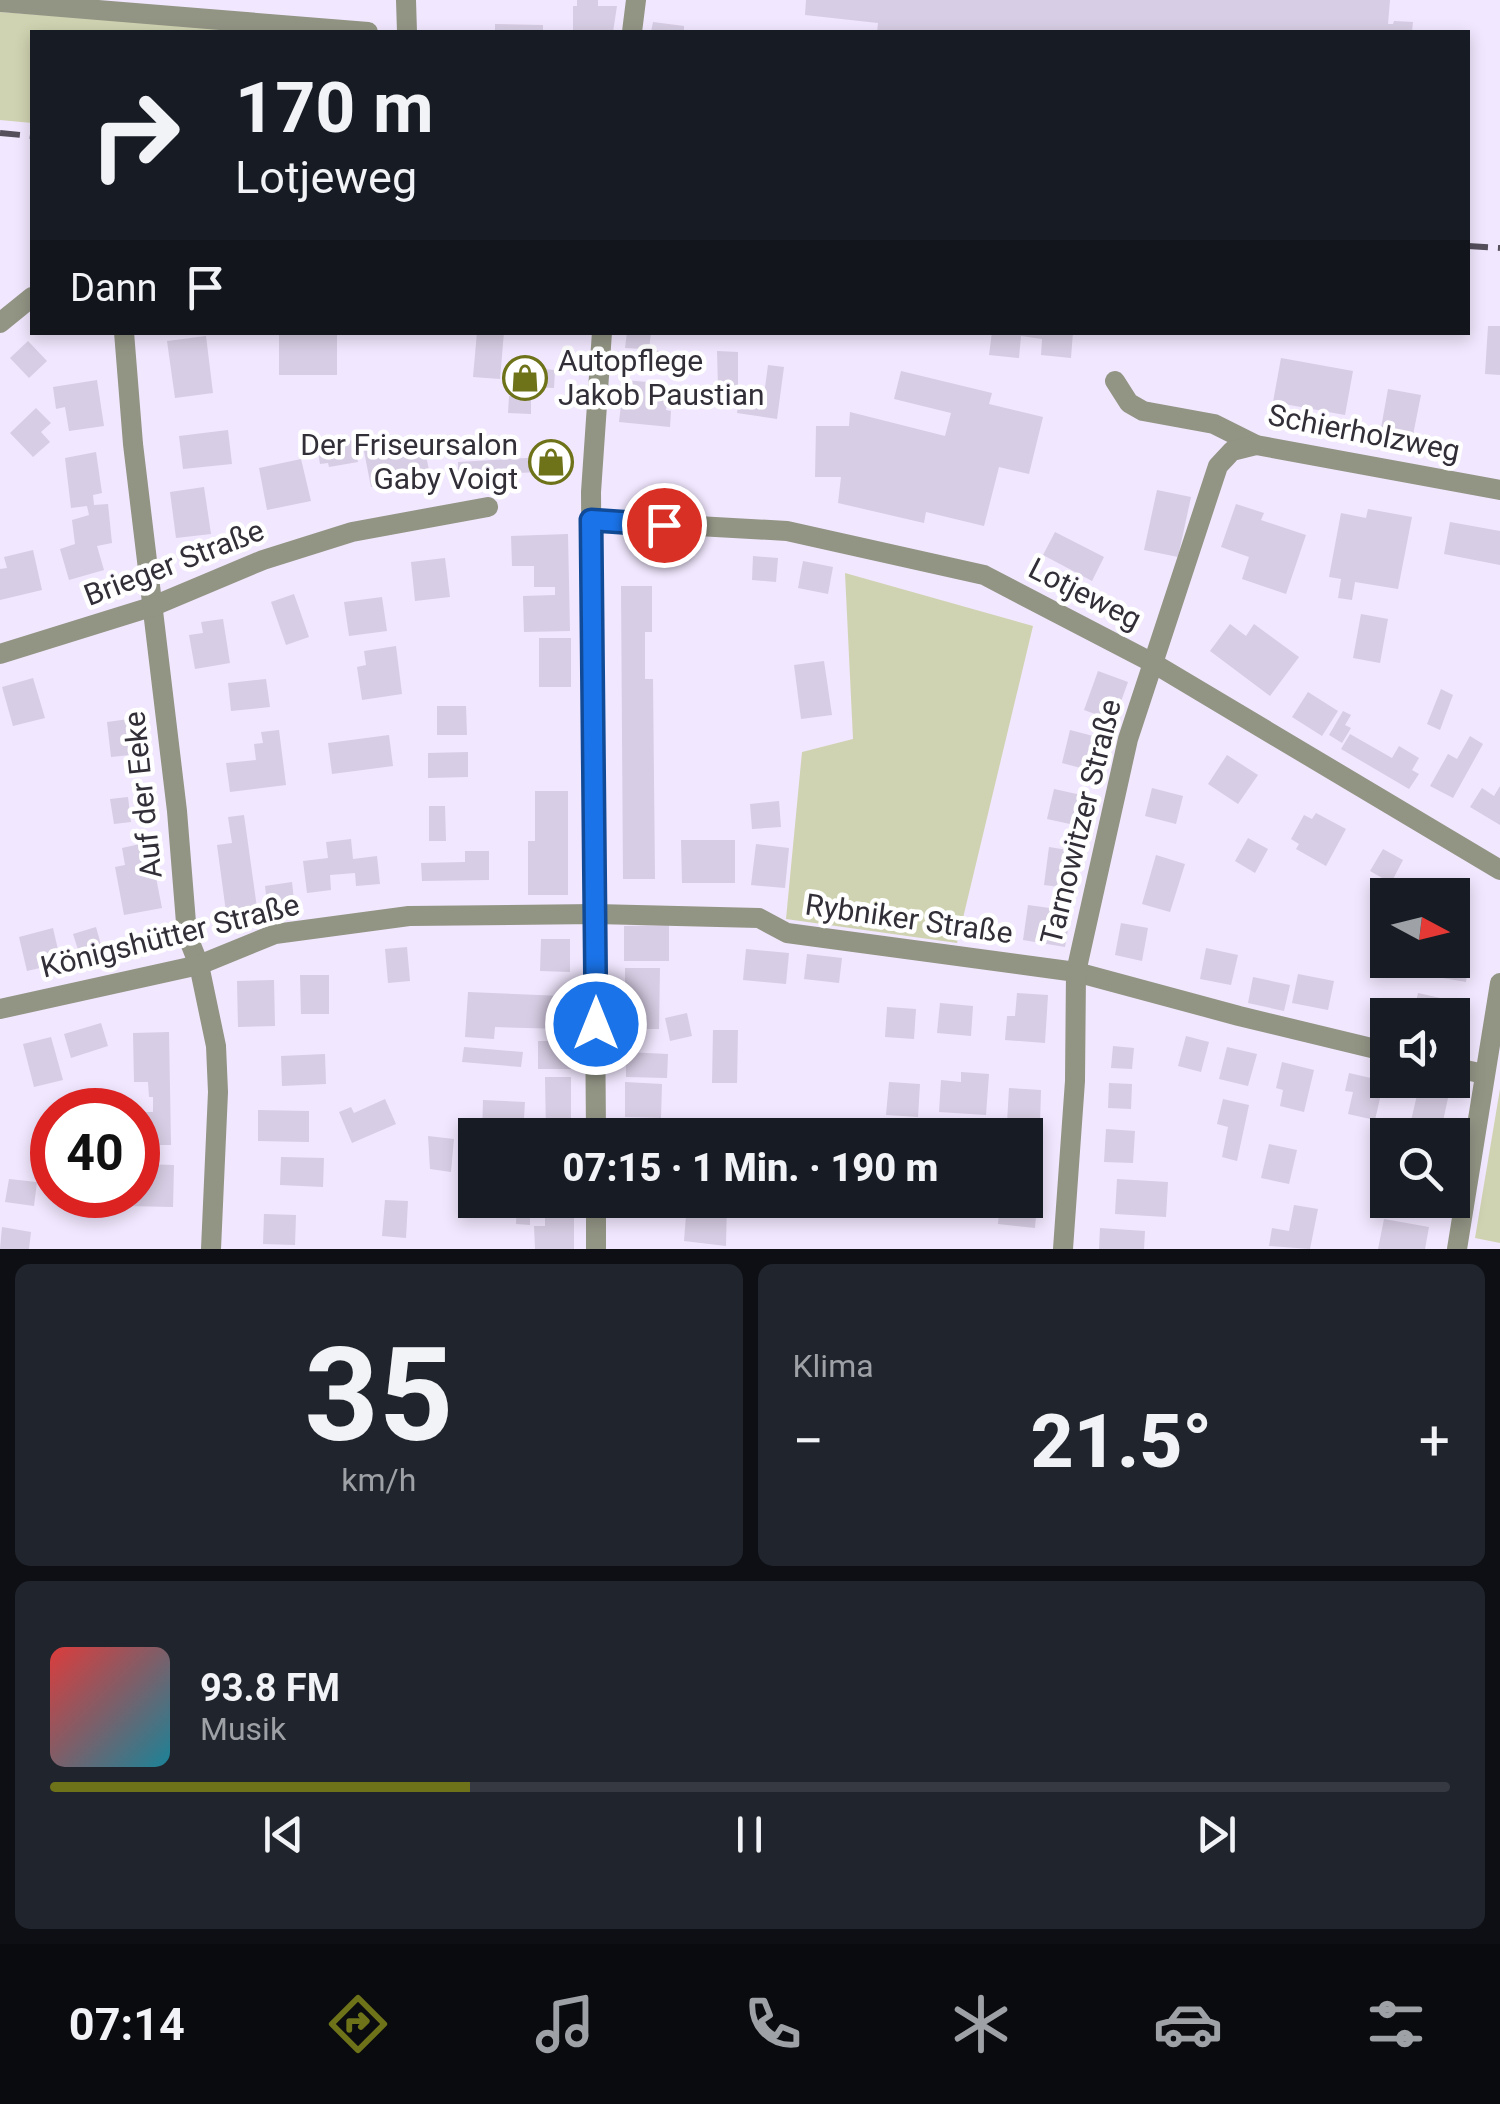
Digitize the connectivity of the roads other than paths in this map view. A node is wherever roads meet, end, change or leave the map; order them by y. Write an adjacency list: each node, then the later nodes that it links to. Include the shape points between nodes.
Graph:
1 (406, 0): 5 (street)
2 (636, 0): 6 (street)
3 (0, 2): 4 (street)
4 (343, 30)
5 (408, 30)
6 (632, 30)
7 (30, 299): 8 (street)
8 (0, 324)
9 (124, 335): 16 (street, Auf der Eeke)
10 (602, 335): 15 (street)
11 (1115, 381): 12 (street, Schierholzweg, via 1143,411 1214,424)
12 (1256, 445): 13 (street, Schierholzweg); 18 (street, Tarnowitzer Straße, via 1232,451 1218,466)
13 (1500, 490)
14 (488, 507): 16 (street, Brieger Straße, via 352,532)
15 (591, 520): 18 (street, Lotjeweg, via 787,531 984,575); 20 (street)
16 (151, 607): 17 (street, Brieger Straße); 21 (street, Auf der Eeke, via 188,935)
17 (0, 654)
18 (1153, 663): 19 (street, Lotjeweg); 22 (street, Tarnowitzer Straße, via 1128,739)
19 (1500, 870)
20 (596, 914): 21 (street, Königshütter Straße, via 409,916 275,934); 22 (street, Rybniker Straße, via 759,918 787,933); 28 (street)
21 (199, 965): 24 (street, Königshütter Straße); 30 (street, Auf der Eeke, via 218,1092)
22 (1076, 972): 25 (street, Rybniker Straße); 32 (street, Tarnowitzer Straße)
23 (1500, 983): 27 (street)
24 (0, 1009)
25 (1370, 1048)
26 (1470, 1071): 27 (street)
27 (1484, 1074): 33 (street)
28 (596, 1118)
29 (596, 1218): 31 (street)
30 (211, 1249)
31 (596, 1249)
32 (1063, 1249)
33 (1458, 1249)

